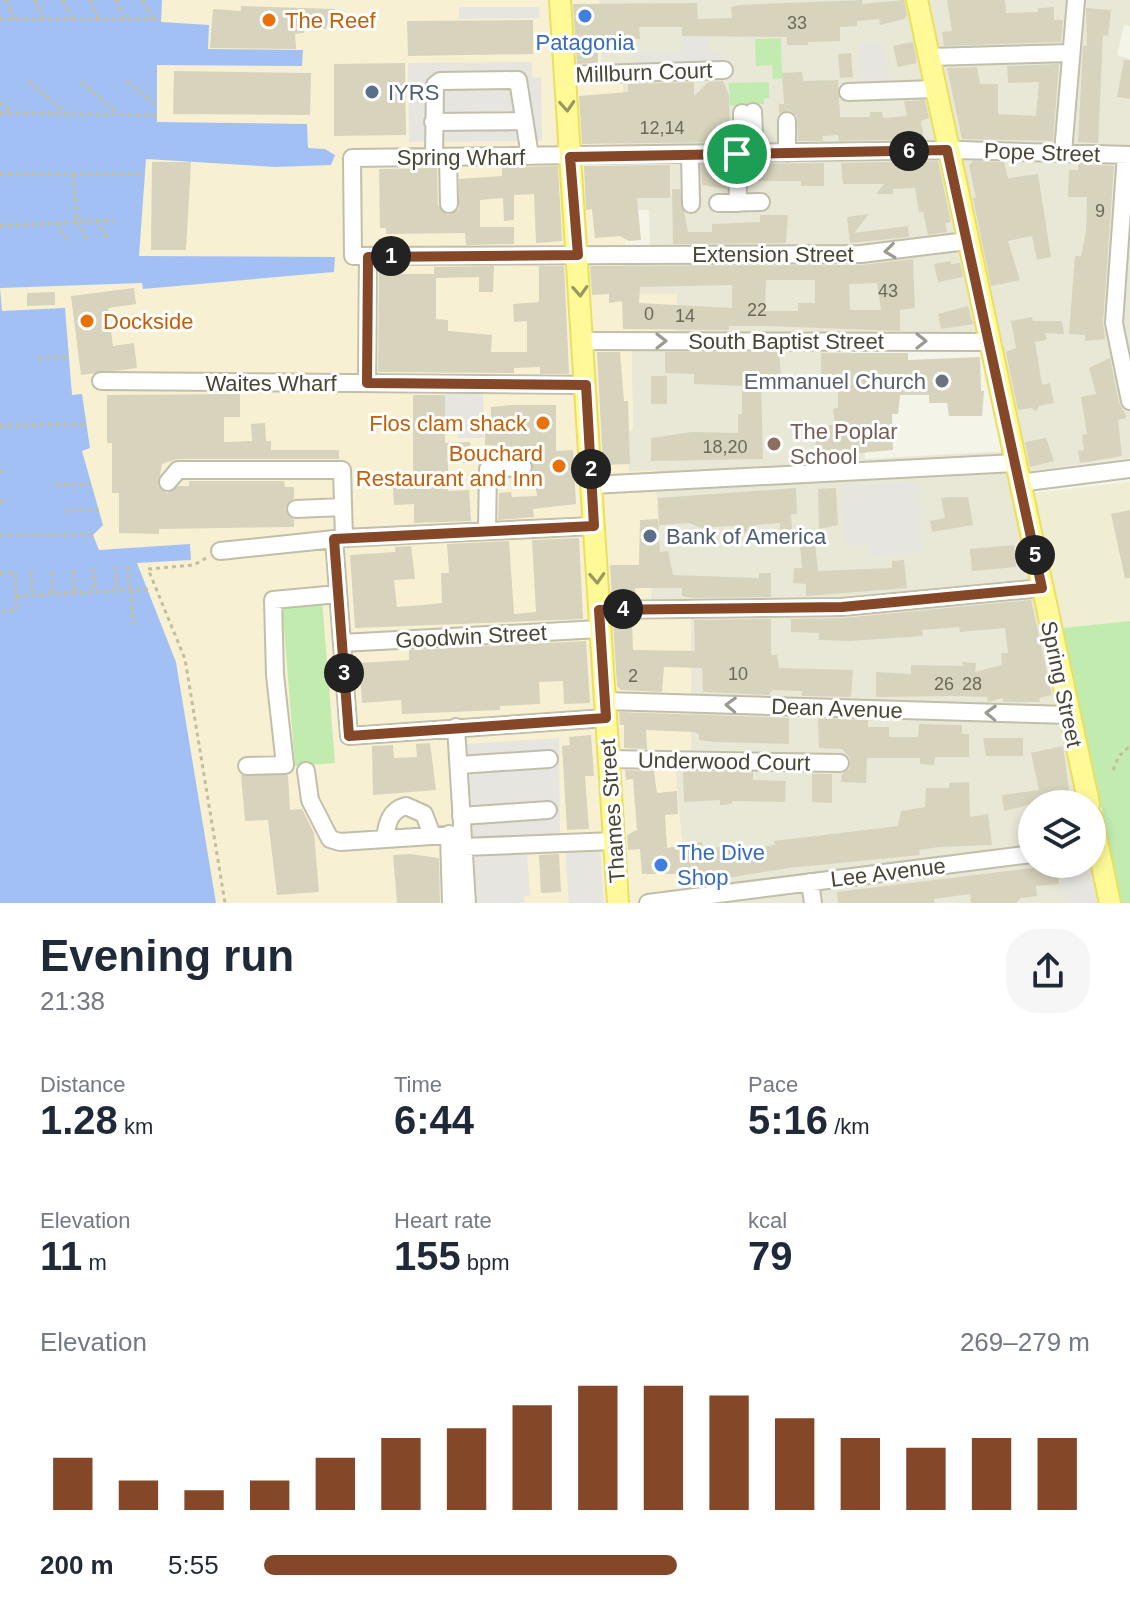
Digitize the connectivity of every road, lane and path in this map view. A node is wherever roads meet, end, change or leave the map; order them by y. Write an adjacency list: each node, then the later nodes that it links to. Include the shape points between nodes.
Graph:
1 (6, 0): 11 (path)
2 (35, 0): 12 (path)
3 (63, 0): 13 (path)
4 (90, 0): 14 (path)
5 (116, 0): 15 (path)
6 (143, 0): 16 (path)
7 (560, 0): 21 (main road, Thames Street)
8 (917, 0): 19 (main road, Spring Street)
9 (1076, 0): 18 (street)
10 (0, 19): 11 (path)
11 (15, 19): 12 (path)
12 (44, 19): 13 (path)
13 (72, 19): 14 (path)
14 (99, 19): 15 (path)
15 (125, 19): 16 (path)
16 (152, 19): 17 (path)
17 (161, 19)
18 (1071, 53): 19 (street); 39 (street)
19 (929, 57): 25 (main road, Spring Street)
20 (724, 70): 21 (street, Millburn Court)
21 (565, 75): 46 (main road, Thames Street, one-way to 46)
22 (28, 81): 32 (path)
23 (127, 81): 28 (path)
24 (81, 82): 33 (path)
25 (936, 89): 26 (street); 38 (main road, Spring Street)
26 (848, 92)
27 (0, 102): 30 (path)
28 (156, 105)
29 (0, 113): 30 (path)
30 (13, 113): 32 (path)
31 (748, 113): 41 (street)
32 (67, 114): 33 (path)
33 (120, 114): 34 (path)
34 (157, 115)
35 (524, 121): 37 (street); 37 (street, via 518,80 440,81 433,90); 44 (street)
36 (787, 121): 40 (street)
37 (433, 122): 45 (street)
38 (947, 150): 39 (street, Pope Street); 40 (street, Pope Street); 62 (main road, Spring Street)
39 (1063, 152): 43 (street, Pope Street)
40 (787, 153): 41 (street, Pope Street)
41 (745, 154): 42 (street, Pope Street); 52 (street)
42 (690, 155): 46 (street, Pope Street); 54 (street)
43 (1128, 155): 73 (street, via 1114,323)
44 (530, 156): 45 (street, Spring Wharf); 46 (street, Spring Wharf)
45 (441, 157): 53 (street); 65 (street, Spring Wharf, via 352,158 353,256)
46 (570, 157): 64 (main road, Thames Street)
47 (0, 174): 48 (path)
48 (73, 174): 49 (path); 57 (path)
49 (143, 174)
50 (761, 202): 52 (street)
51 (718, 203): 52 (street)
52 (738, 203)
53 (449, 204)
54 (691, 204)
55 (98, 220): 56 (path); 57 (path); 60 (path)
56 (114, 220)
57 (77, 221): 58 (path); 61 (path)
58 (58, 222): 59 (path); 63 (path)
59 (0, 226)
60 (108, 240)
61 (88, 241)
62 (967, 241): 64 (street, Extension Street, one-way to 64, via 861,254); 67 (main road, Spring Street)
63 (67, 242)
64 (578, 255): 65 (street, Extension Street); 66 (main road, Thames Street, one-way to 66)
65 (368, 257): 71 (street)
66 (583, 341): 67 (street, South Baptist Street, one-way to 67); 72 (main road, Thames Street)
67 (989, 342): 76 (main road, Spring Street)
68 (69, 357): 69 (path)
69 (38, 359)
70 (101, 381): 71 (street, Waites Wharf)
71 (367, 383): 72 (street, Waites Wharf)
72 (586, 385): 85 (main road, Thames Street)
73 (1130, 401)
74 (86, 424): 75 (path)
75 (0, 426)
76 (1015, 463): 82 (main road, Spring Street); 85 (street)
77 (523, 467): 93 (street, via 488,469)
78 (1130, 469): 82 (street)
79 (0, 471): 80 (path)
80 (7, 471)
81 (168, 482): 88 (street, via 178,470 342,470)
82 (1019, 483): 105 (main road, Spring Street)
83 (90, 484): 84 (path)
84 (56, 485)
85 (592, 485): 92 (main road, Thames Street)
86 (0, 502): 87 (path)
87 (7, 502)
88 (343, 507): 89 (street); 96 (street)
89 (296, 509)
90 (99, 510): 91 (path)
91 (64, 511)
92 (594, 526): 93 (street); 116 (main road, Thames Street, one-way to 116)
93 (487, 530): 96 (street)
94 (0, 535): 95 (path)
95 (93, 535)
96 (339, 538): 97 (street); 112 (street)
97 (220, 551): 141 (path, via 194,565 148,569 185,659)
98 (128, 566): 107 (path)
99 (115, 567): 108 (path)
100 (93, 568): 109 (path)
101 (73, 570): 110 (path)
102 (31, 571): 113 (path)
103 (52, 572): 111 (path)
104 (0, 573): 114 (path, via 15,572)
105 (1042, 588): 116 (street, Goodwin Street, via 842,607); 120 (main road, Spring Street)
106 (149, 589): 107 (path)
107 (130, 590): 108 (path); 117 (path, via 133,623)
108 (117, 591): 109 (path)
109 (95, 592): 110 (path)
110 (74, 593): 111 (path)
111 (52, 594): 113 (path)
112 (338, 594): 118 (street); 127 (street, via 273,600 285,765)
113 (32, 595): 114 (path)
114 (16, 596): 115 (path, via 17,610)
115 (0, 611)
116 (600, 619): 118 (street, Goodwin Street); 119 (main road, Thames Street)
117 (140, 622)
118 (342, 643): 121 (street, Dean Avenue, via 349,736)
119 (605, 709): 120 (street, Dean Avenue, one-way to 119); 121 (street, Dean Avenue); 124 (main road, Thames Street)
120 (1069, 715): 130 (main road, Spring Street)
121 (456, 727): 126 (street)
122 (1130, 746): 128 (path)
123 (549, 759): 126 (street)
124 (608, 759): 125 (street, Underwood Court); 135 (main road, Thames Street)
125 (840, 763)
126 (459, 765): 132 (street)
127 (247, 766)
128 (1113, 770)
129 (306, 771): 133 (street, via 310,800 330,839)
130 (1086, 790)
131 (548, 810): 132 (street)
132 (461, 816): 134 (street)
133 (385, 838): 134 (street); 134 (street, via 391,816 406,806)
134 (451, 838): 135 (street); 142 (street); 143 (street)
135 (614, 841): 144 (main road, Thames Street)
136 (1018, 856): 138 (street, Lee Avenue)
137 (1104, 878): 147 (main road)
138 (810, 882): 139 (street, Lee Avenue); 146 (street)
139 (714, 899): 140 (street, Lee Avenue)
140 (655, 902): 145 (street, Lee Avenue)
141 (225, 903)
142 (451, 903)
143 (467, 903)
144 (618, 903)
145 (648, 903)
146 (813, 903)
147 (1110, 903)

